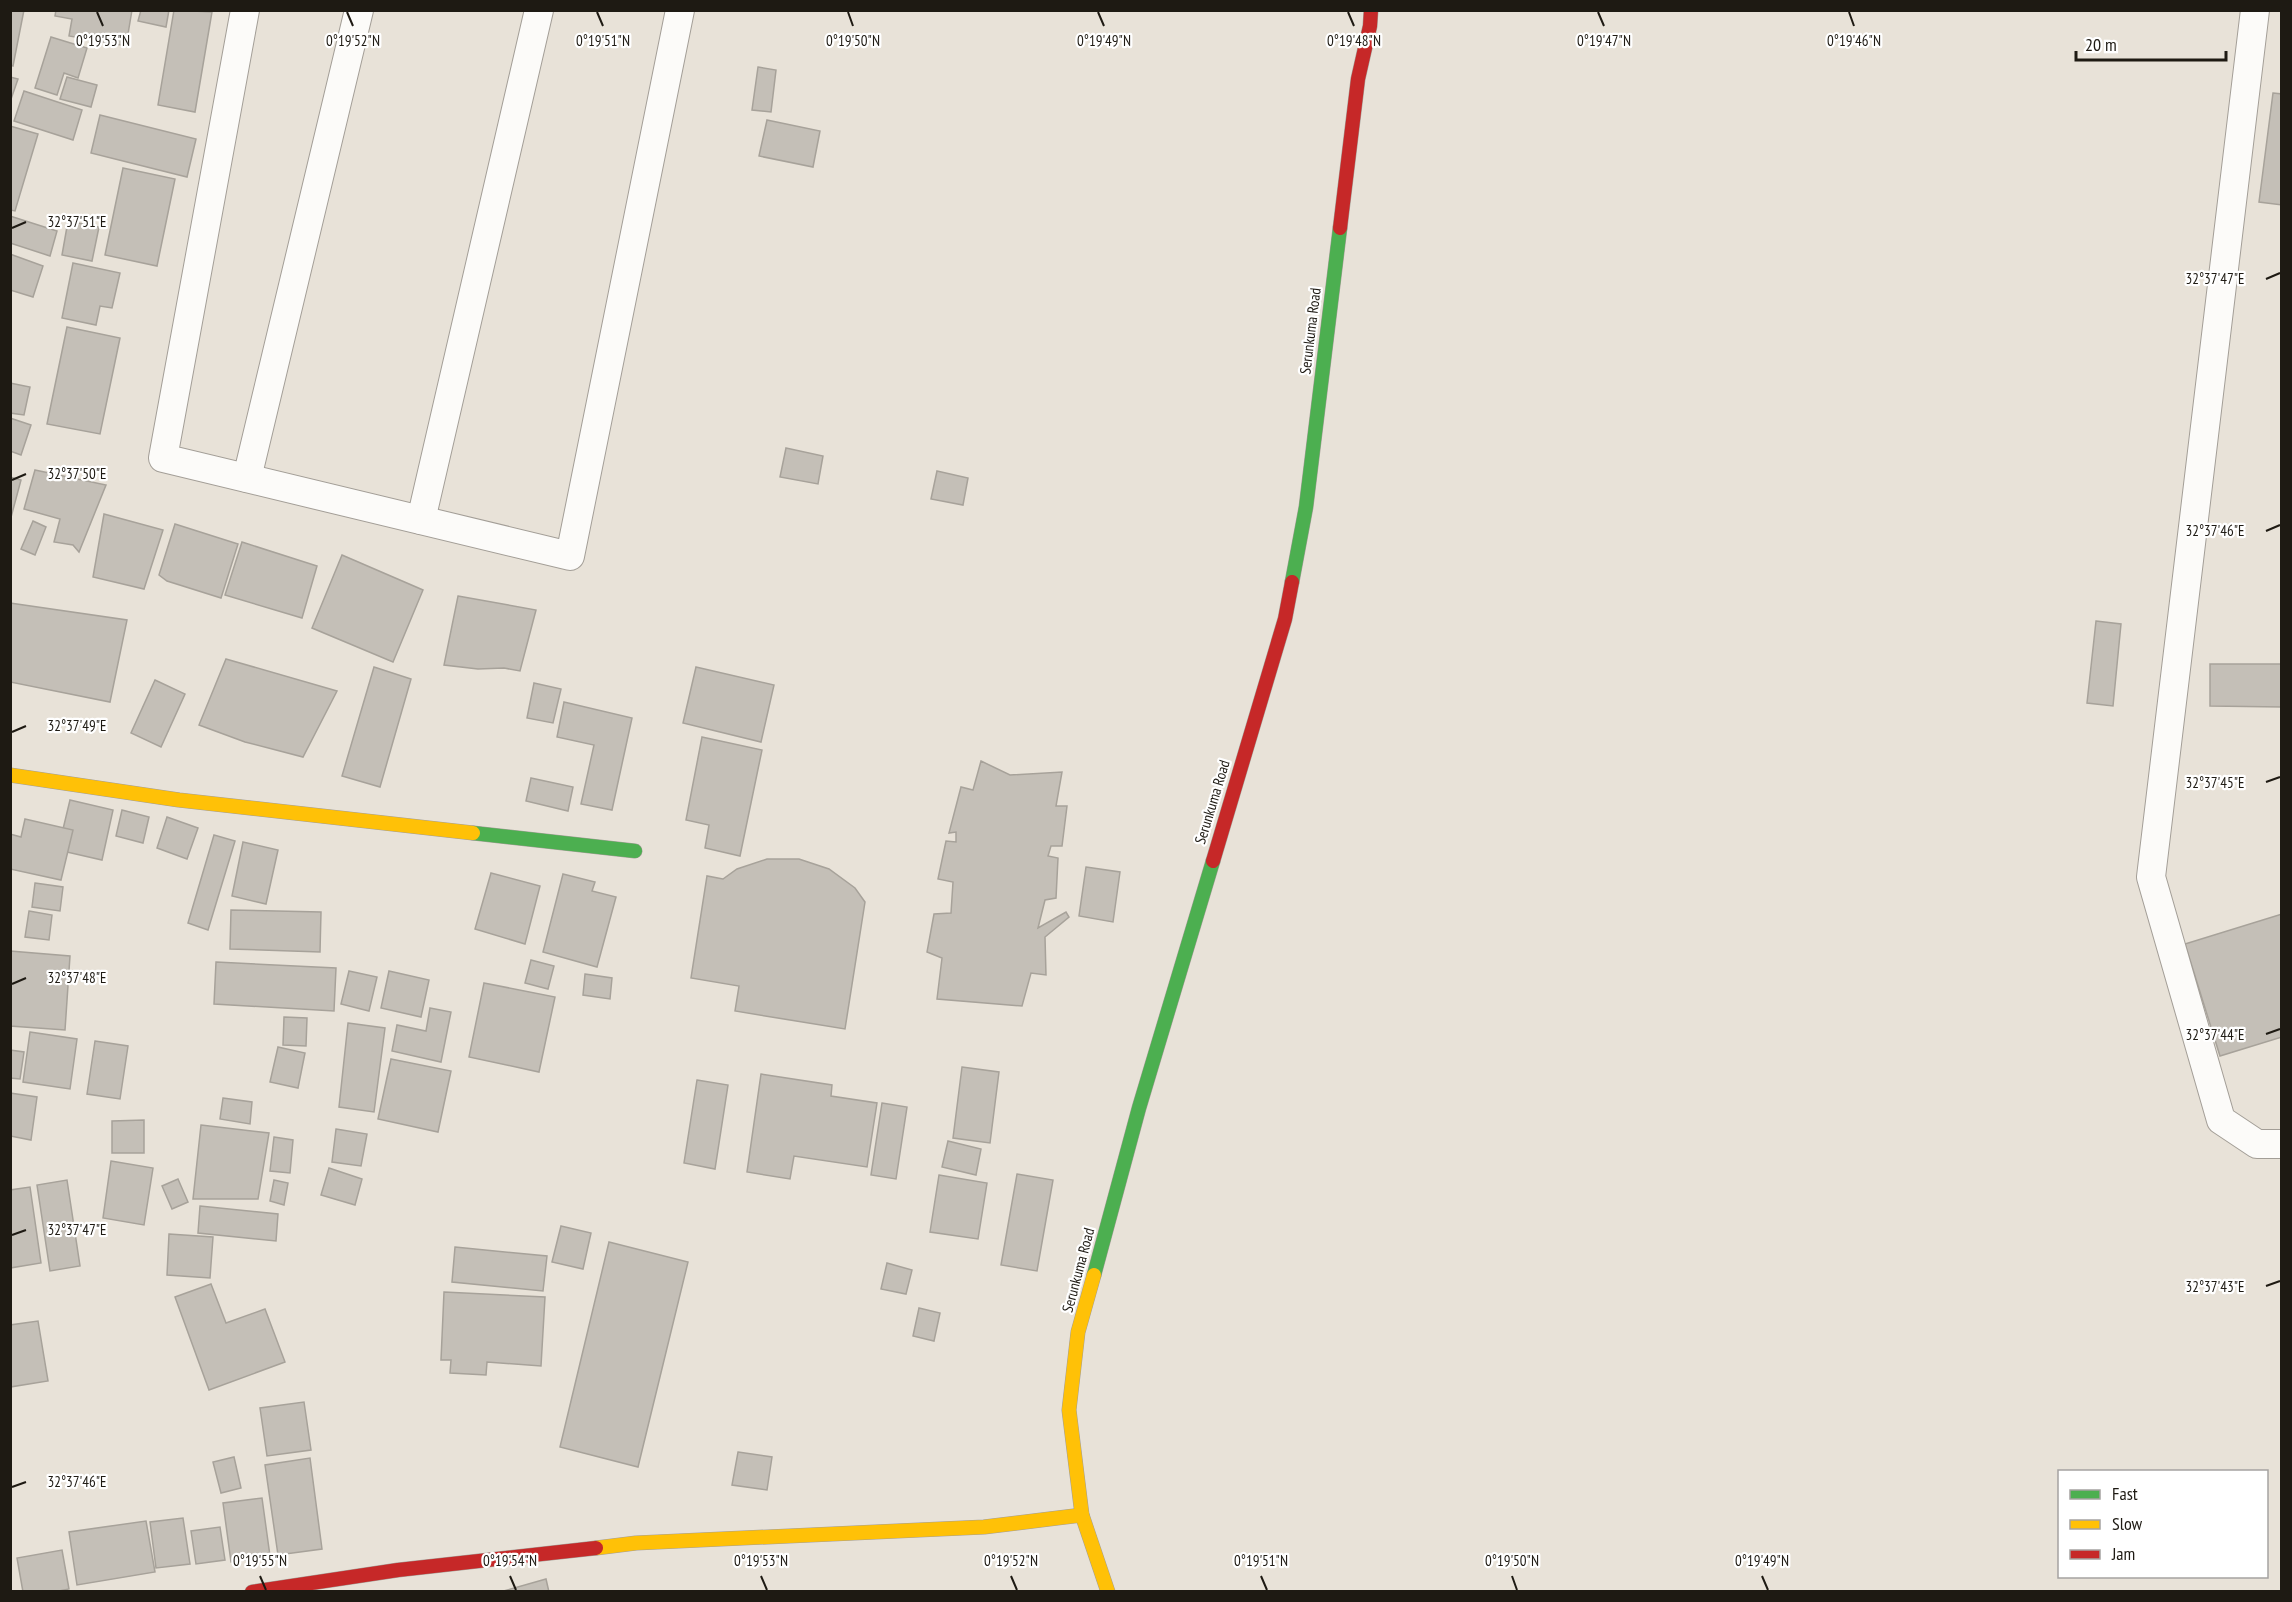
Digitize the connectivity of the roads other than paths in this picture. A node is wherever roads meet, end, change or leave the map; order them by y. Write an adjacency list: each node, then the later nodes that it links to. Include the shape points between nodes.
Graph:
1 (245, 10): 7 (lane, via 163,458)
2 (359, 10): 7 (lane)
3 (538, 10): 8 (lane)
4 (680, 10): 8 (lane, via 570,556)
5 (1371, 10): 12 (street, Serunkuma Road, via 1358,79 1306,507 1285,619 1139,1108 1078,1332 1069,1410)
6 (2255, 10): 11 (lane, via 2151,877 2221,1120 2258,1144)
7 (247, 478): 8 (lane)
8 (422, 520)
9 (10, 775): 10 (street, via 179,800)
10 (635, 852)
11 (2282, 1144)
12 (1082, 1515): 13 (street, via 984,1527 636,1543 398,1570); 14 (street, Serunkuma Road)
13 (252, 1592)
14 (1108, 1592)

